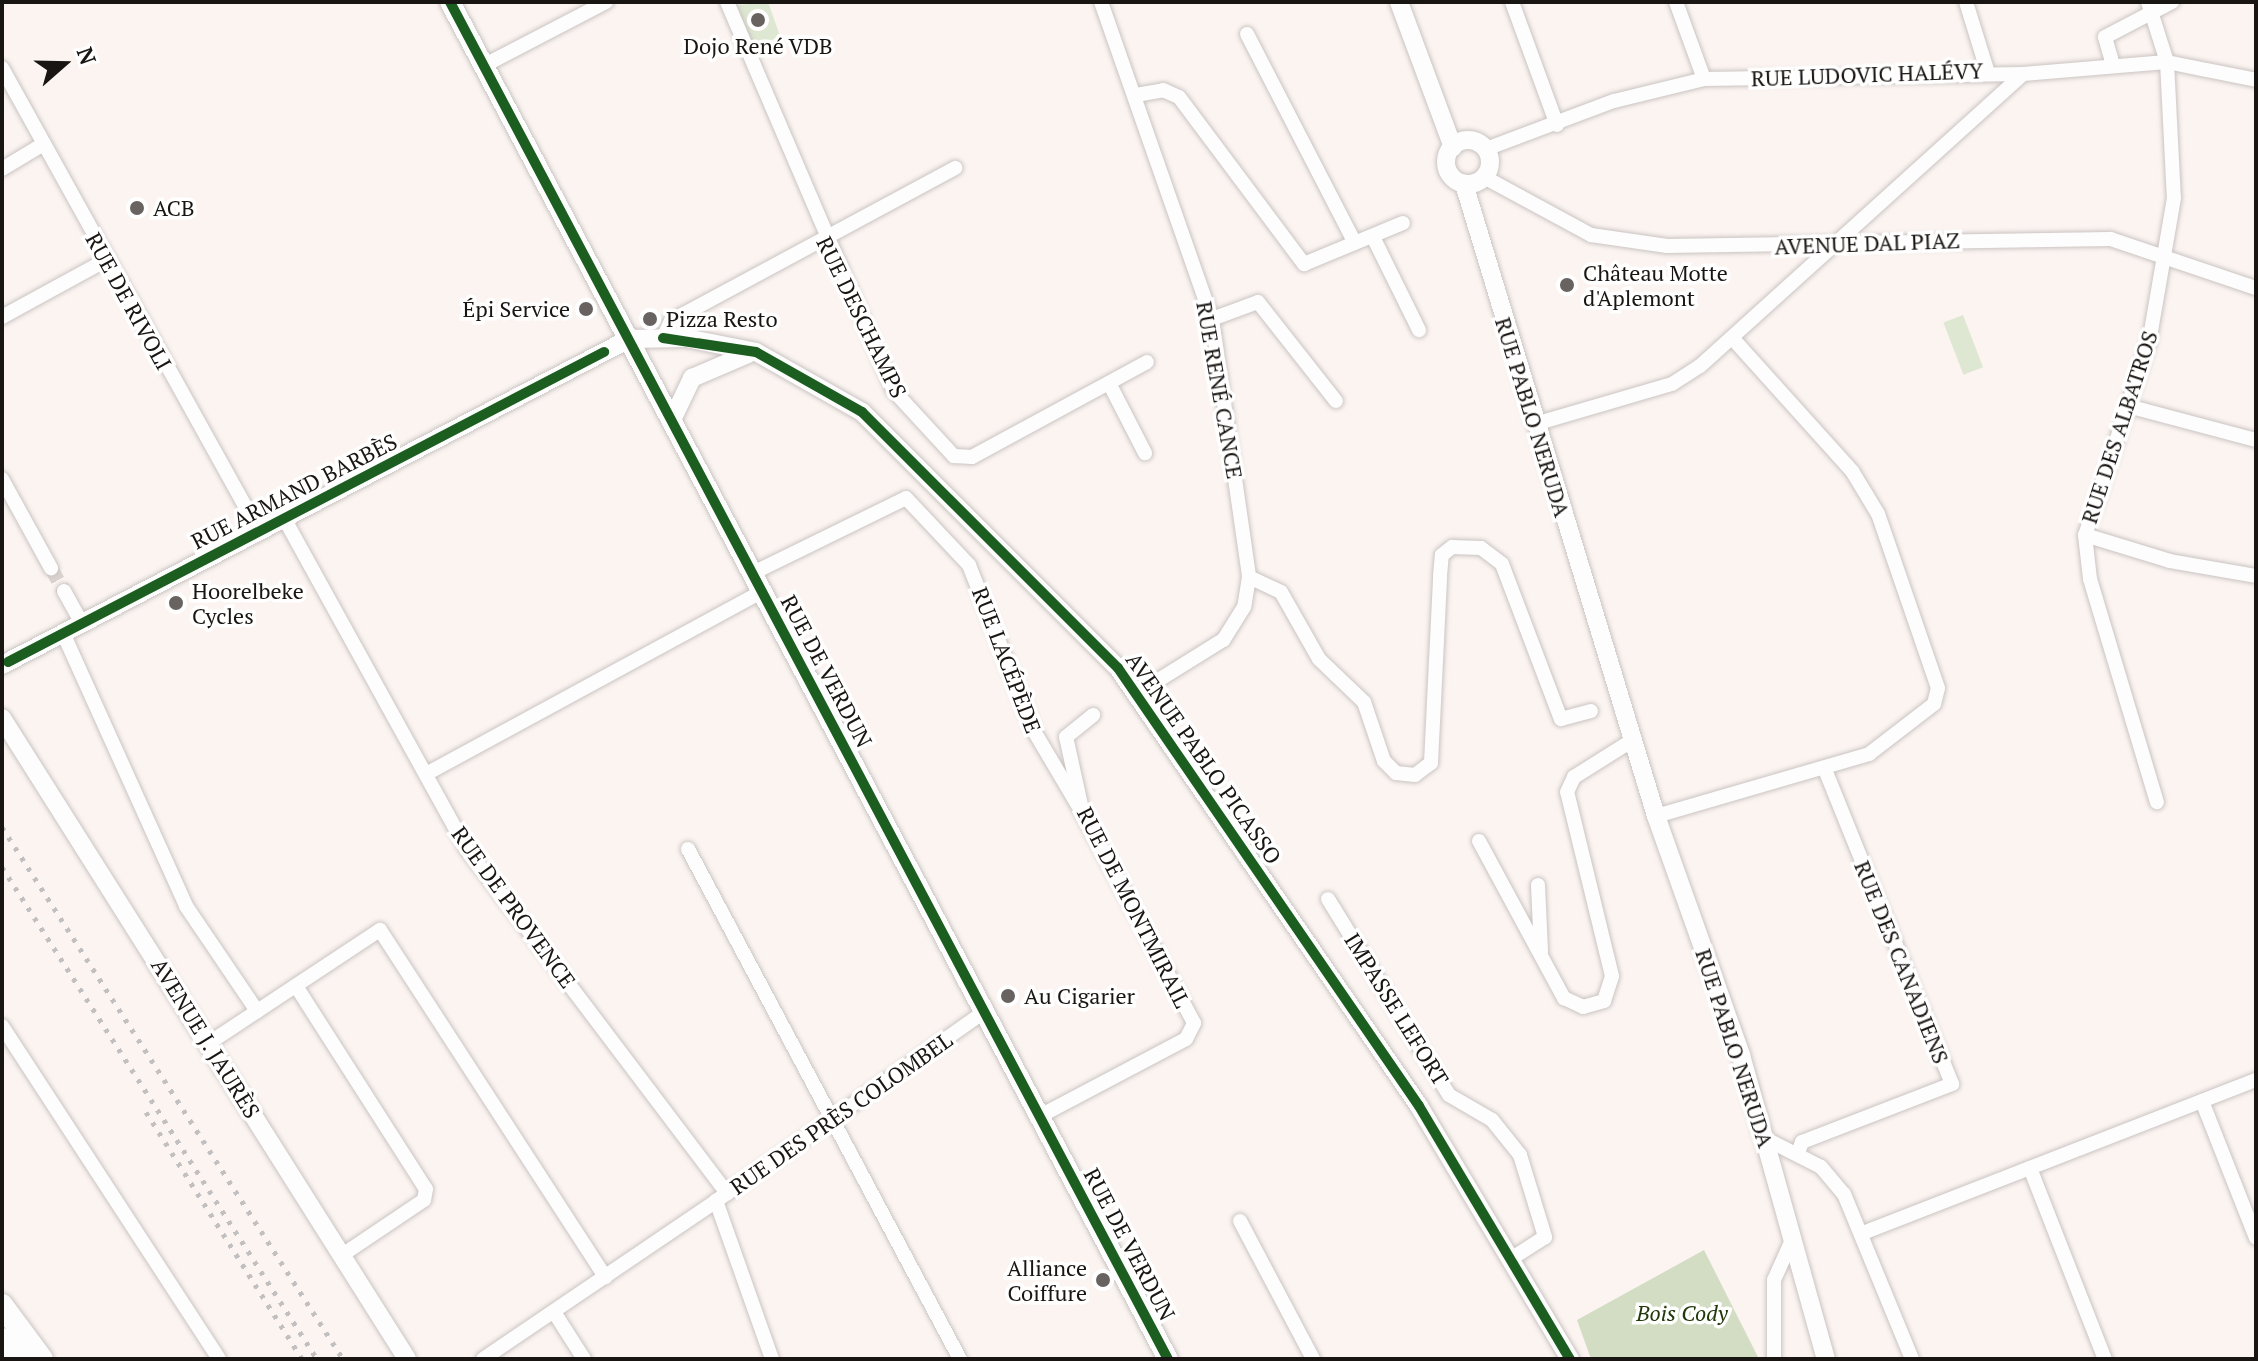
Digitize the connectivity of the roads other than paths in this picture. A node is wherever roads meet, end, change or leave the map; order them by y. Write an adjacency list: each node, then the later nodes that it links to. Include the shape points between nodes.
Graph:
1 (450, 2): 14 (main road, RUE DE VERDUN)
2 (606, 2): 14 (street)
3 (727, 2): 31 (street, RUE DESCHAMPS)
4 (1101, 2): 20 (street, RUE RENÉ CANCE)
5 (1399, 2): 23 (street)
6 (1512, 2): 21 (street)
7 (1676, 2): 18 (street)
8 (1966, 2): 16 (street)
9 (2172, 2): 10 (street)
10 (2151, 8): 12 (street, RUE DES ALBATROS); 13 (street, via 2105,37)
11 (1247, 34): 32 (street)
12 (2167, 62): 13 (street, RUE LUDOVIC HALÉVY); 19 (street, RUE LUDOVIC HALÉVY); 34 (street, RUE DES ALBATROS, via 2174,198)
13 (2113, 65): 17 (street, RUE LUDOVIC HALÉVY)
14 (483, 66): 41 (main road, RUE DE VERDUN)
15 (2, 68): 22 (street, RUE DE RIVOLI)
16 (1987, 70): 17 (street, RUE LUDOVIC HALÉVY); 18 (street, RUE LUDOVIC HALÉVY)
17 (2023, 74): 33 (street)
18 (1704, 79): 21 (street, RUE LUDOVIC HALÉVY)
19 (2256, 80)
20 (1136, 95): 32 (street, via 1163,90 1179,97 1304,264); 38 (street, RUE RENÉ CANCE)
21 (1557, 125): 24 (street, RUE LUDOVIC HALÉVY)
22 (42, 145): 26 (street); 35 (street, RUE DE RIVOLI)
23 (1453, 147): 24 (street, via 1467,141); 28 (street, via 1449,172)
24 (1486, 149): 27 (street)
25 (955, 168): 31 (street)
26 (2, 169)
27 (1484, 177): 28 (street); 33 (street, AVENUE DAL PIAZ, via 1591,235 1667,246)
28 (1464, 184): 49 (street, RUE PABLO NERUDA)
29 (1403, 223): 30 (street)
30 (1373, 237): 32 (street); 39 (street)
31 (823, 238): 40 (street, via 671,321); 45 (street, RUE DESCHAMPS, via 893,390 954,456 972,457)
32 (1355, 243)
33 (1837, 243): 34 (street, AVENUE DAL PIAZ, via 2059,237 2111,239); 42 (street)
34 (2167, 254): 36 (street, AVENUE DAL PIAZ); 47 (street, RUE DES ALBATROS)
35 (106, 260): 37 (street); 54 (street, RUE DE RIVOLI)
36 (2256, 288)
37 (2, 317)
38 (1212, 319): 46 (street, via 1258,302); 58 (street, RUE RENÉ CANCE)
39 (1419, 330)
40 (663, 338): 41 (street, AVENUE PABLO PICASSO); 43 (street, AVENUE PABLO PICASSO)
41 (629, 339): 48 (main road, RUE DE VERDUN); 53 (street, RUE ARMAND BARBÈS)
42 (1734, 340): 49 (street, via 1672,384); 69 (street, via 1862,487 1938,688 1934,704 1894,736)
43 (756, 352): 48 (street, via 704,367); 64 (street, AVENUE PABLO PICASSO, via 862,412 1036,580)
44 (1147, 362): 45 (street, RUE DESCHAMPS)
45 (1109, 383): 51 (street)
46 (1336, 401)
47 (2128, 406): 50 (street); 55 (street, RUE DES ALBATROS)
48 (672, 420): 59 (main road, RUE DE VERDUN)
49 (1535, 424): 68 (street, RUE PABLO NERUDA)
50 (2256, 440)
51 (1145, 453)
52 (2, 479): 56 (street)
53 (284, 518): 54 (street, RUE ARMAND BARBÈS); 70 (street, RUE DE PROVENCE)
54 (259, 531): 61 (street, RUE ARMAND BARBÈS)
55 (2085, 535): 57 (street, via 2170,561); 71 (street, via 2090,579)
56 (51, 568)
57 (2256, 576)
58 (1249, 577): 64 (street, RUE RENÉ CANCE, via 1244,607 1223,640); 65 (street, via 1281,592 1319,659 1364,702 1384,761 1396,773 1415,775 1431,763 1442,555 1452,547 1481,548 1502,564 1561,719)
59 (758, 582): 70 (street); 72 (street, RUE LACÉPÈDE, via 894,498 906,498 969,565 1034,731); 81 (main road, RUE DE VERDUN)
60 (64, 591): 61 (street)
61 (82, 623): 62 (street, RUE ARMAND BARBÈS)
62 (63, 633): 63 (street, RUE ARMAND BARBÈS); 80 (street, via 186,906)
63 (2, 665)
64 (1138, 693): 97 (street, AVENUE PABLO PICASSO, via 1419,1106)
65 (1591, 711)
66 (1093, 715): 72 (street, RUE DE MONTMIRAIL, via 1066,737)
67 (2, 718): 83 (street, AVENUE J. JAURÈS)
68 (1633, 740): 73 (street, RUE PABLO NERUDA); 78 (street, via 1574,777 1567,792 1611,992 1597,1005 1575,1006)
69 (1825, 770): 73 (street); 89 (street, RUE DES CANADIENS, via 1952,1084 1802,1142)
70 (426, 774): 91 (street, RUE DE PROVENCE, via 466,848)
71 (2157, 802)
72 (1083, 814): 86 (street, RUE DE MONTMIRAIL, via 1194,1023 1186,1039)
73 (1656, 816): 88 (street, RUE PABLO NERUDA)
74 (1479, 841): 78 (street)
75 (688, 849): 87 (street)
76 (1538, 885): 78 (street)
77 (1328, 899): 97 (street, IMPASSE LEFORT, via 1449,1095 1492,1120 1520,1155 1545,1237)
78 (1541, 956)
79 (296, 986): 80 (street); 96 (street, via 426,1189 424,1200); 98 (street, via 380,930)
80 (257, 1011): 83 (street)
81 (984, 1012): 86 (main road, RUE DE VERDUN); 87 (street, RUE DES PRÈS COLOMBEL)
82 (2, 1026): 104 (street)
83 (209, 1043): 96 (street, AVENUE J. JAURÈS)
84 (2256, 1080): 85 (street)
85 (2202, 1101): 90 (street); 94 (street)
86 (1040, 1116): 110 (main road, RUE DE VERDUN)
87 (832, 1121): 91 (street, RUE DES PRÈS COLOMBEL); 109 (street)
88 (1764, 1138): 89 (street); 95 (street, RUE PABLO NERUDA)
89 (1798, 1153): 93 (street, via 1844,1194)
90 (2030, 1168): 93 (street); 116 (street)
91 (722, 1197): 98 (street); 108 (street, RUE DES PRÈS COLOMBEL)
92 (1240, 1221): 111 (street)
93 (1863, 1233): 115 (street)
94 (2256, 1238)
95 (1792, 1240): 113 (street, via 1774,1280); 114 (street, RUE PABLO NERUDA)
96 (342, 1255): 105 (street, AVENUE J. JAURÈS)
97 (1511, 1259): 112 (street, AVENUE PABLO PICASSO)
98 (605, 1277): 100 (street)
99 (2, 1305): 103 (main road)
100 (554, 1312): 106 (street); 107 (street)
101 (2, 1339): 102 (main road)
102 (16, 1359)
103 (42, 1359)
104 (219, 1359)
105 (407, 1359)
106 (483, 1359)
107 (584, 1359)
108 (772, 1359)
109 (960, 1359)
110 (1168, 1359)
111 (1313, 1359)
112 (1570, 1359)
113 (1774, 1359)
114 (1826, 1359)
115 (1912, 1359)
116 (2105, 1359)

